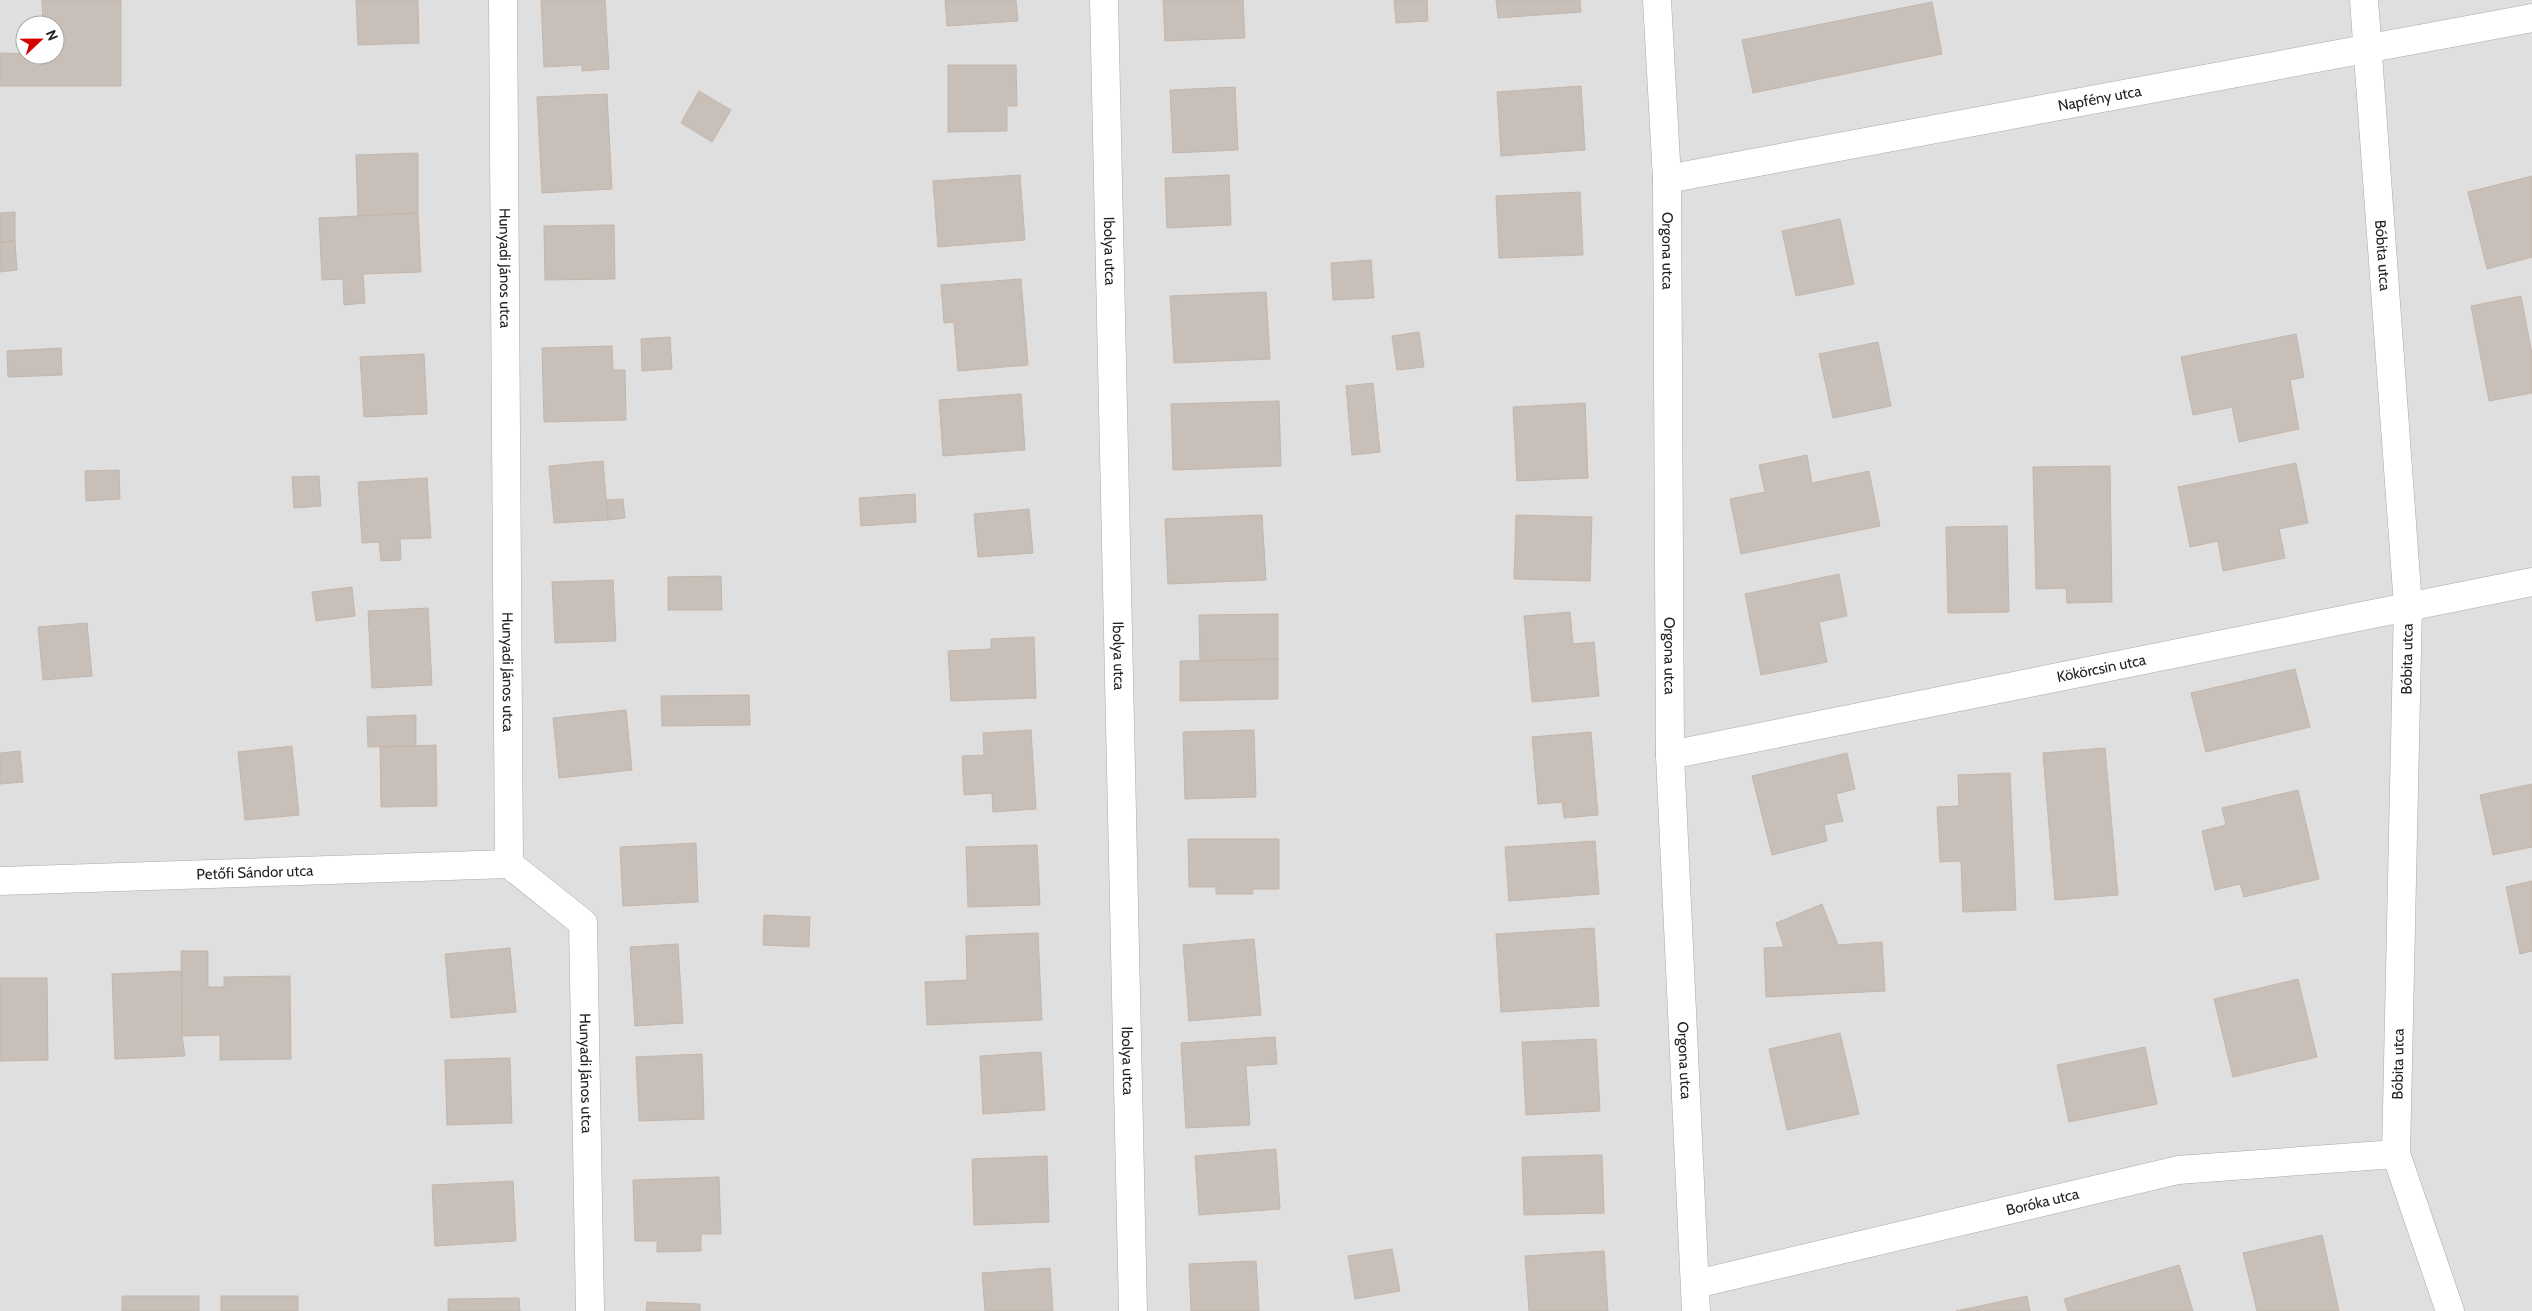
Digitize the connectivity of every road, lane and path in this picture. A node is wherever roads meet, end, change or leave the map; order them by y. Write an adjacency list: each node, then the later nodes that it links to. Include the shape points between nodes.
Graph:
1 (503, 0): 11 (street, Hunyadi János utca)
2 (1104, 0): 16 (street, Ibolya utca)
3 (1657, 0): 7 (street, Orgona utca)
4 (2364, 0): 6 (street, Bóbita utca)
5 (2532, 18): 6 (street, Napfény utca)
6 (2368, 50): 7 (street, Napfény utca); 9 (street, Bóbita utca)
7 (1667, 179): 10 (street, Orgona utca)
8 (2532, 582): 9 (street, Kökörcsin utca)
9 (2408, 606): 10 (street, Kökörcsin utca); 13 (street, Bóbita utca)
10 (1670, 756): 14 (street, Orgona utca)
11 (510, 864): 12 (street, Petőfi Sándor utca); 15 (street, Hunyadi János utca, via 583,923)
12 (0, 881)
13 (2396, 1154): 14 (street, Boróka utca, via 2178,1170); 18 (street, Bóbita utca)
14 (1696, 1284): 17 (street, Orgona utca)
15 (590, 1311)
16 (1133, 1311)
17 (1696, 1311)
18 (2450, 1311)

